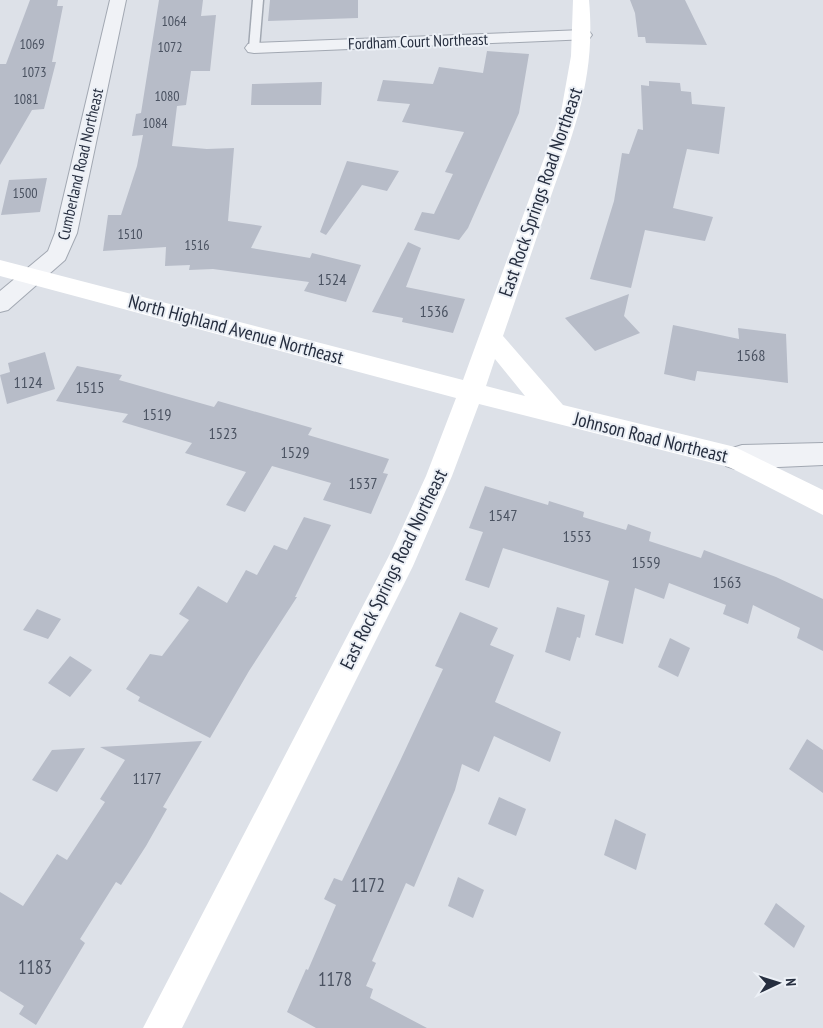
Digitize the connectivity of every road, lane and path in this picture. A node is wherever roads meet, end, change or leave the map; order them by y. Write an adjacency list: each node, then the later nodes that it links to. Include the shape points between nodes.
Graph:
1 (118, 0): 7 (street, Cumberland Road Northeast, via 66,233 57,255)
2 (258, 0): 5 (lane)
3 (580, 0): 4 (street, East Rock Springs Road Northeast)
4 (583, 35): 5 (street, Fordham Court Northeast); 9 (street, East Rock Springs Road Northeast, via 579,75 570,112)
5 (254, 48)
6 (0, 268): 7 (street, North Highland Avenue Northeast)
7 (32, 275): 8 (street, Cumberland Road Northeast); 10 (street, North Highland Avenue Northeast)
8 (0, 304)
9 (490, 337): 10 (street, East Rock Springs Road Northeast); 11 (street)
10 (471, 392): 11 (street, Johnson Road Northeast); 15 (street, East Rock Springs Road Northeast, via 403,558)
11 (554, 412): 13 (street, Johnson Road Northeast)
12 (823, 454): 13 (street)
13 (735, 458): 14 (street, Johnson Road Northeast)
14 (823, 503)
15 (162, 1028)

